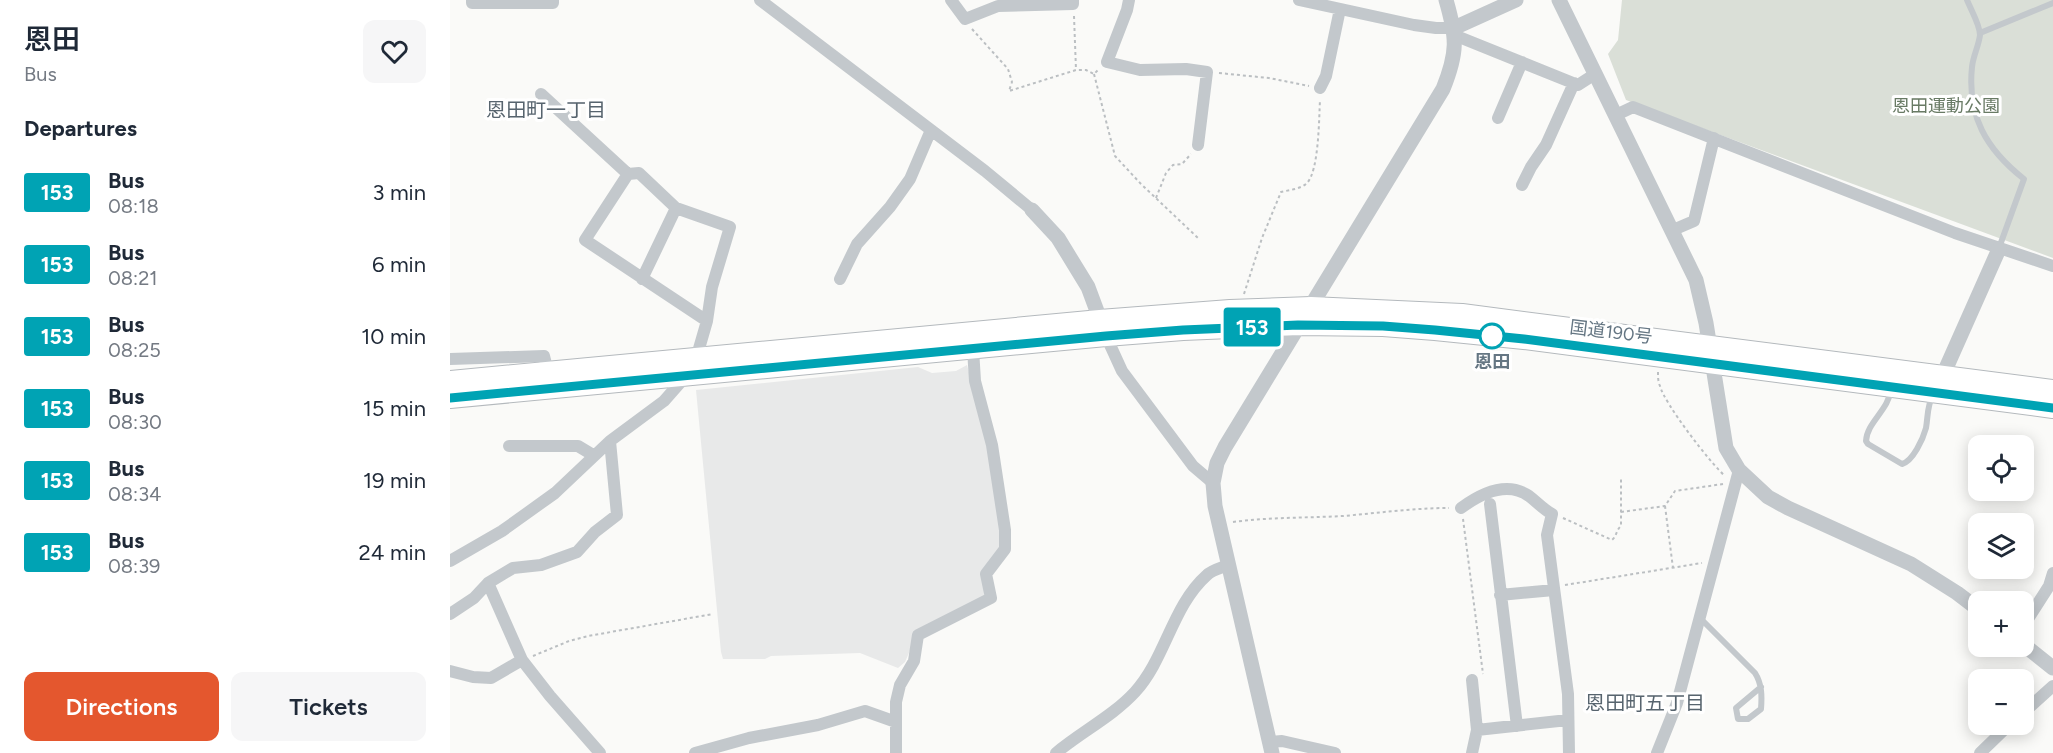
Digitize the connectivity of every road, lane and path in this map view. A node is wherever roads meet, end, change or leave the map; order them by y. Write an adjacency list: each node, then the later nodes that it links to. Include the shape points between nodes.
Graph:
1 (472, 0): 2 (street)
2 (553, 0)
3 (760, 0): 30 (street)
4 (951, 0): 16 (street)
5 (1129, 0): 19 (street)
6 (1299, 0): 12 (street)
7 (1446, 0): 17 (street)
8 (1516, 0): 17 (street)
9 (1559, 0): 24 (street)
10 (1967, 0): 18 (lane)
11 (1073, 2): 13 (street); 21 (path)
12 (1318, 2): 15 (street)
13 (998, 3): 16 (street)
14 (2053, 3): 18 (lane)
15 (1340, 9): 17 (street); 26 (street)
16 (965, 19): 21 (path, via 1008,69 1012,82 1009,91)
17 (1454, 32): 20 (street); 45 (street, via 1452,66 1443,89)
18 (1980, 33): 40 (lane, via 1971,82 1976,121 2005,164 2024,179)
19 (1107, 62): 22 (street, via 1140,70); 23 (path)
20 (1522, 62): 25 (street); 29 (street)
21 (1076, 70): 23 (path)
22 (1208, 72): 26 (path); 32 (street)
23 (1094, 74): 35 (path, via 1115,156)
24 (1595, 74): 25 (street, via 1578,85); 28 (street)
25 (1574, 83): 34 (street, via 1546,145)
26 (1320, 88): 44 (path, via 1316,153 1310,179 1301,187 1281,192)
27 (541, 93): 33 (street)
28 (1616, 115): 31 (street, via 1633,107); 38 (street)
29 (1498, 118)
30 (931, 130): 37 (street); 43 (street, via 910,179 857,244)
31 (1714, 138): 38 (street, via 1694,221); 40 (street)
32 (1198, 145): 35 (path, via 1182,164 1173,165 1166,173)
33 (628, 174): 36 (street, via 639,173); 42 (street, via 585,240)
34 (1522, 185)
35 (1156, 198): 39 (path)
36 (676, 208): 42 (street); 46 (street, via 730,227 712,287)
37 (1032, 210): 48 (street, via 1058,238 1088,287)
38 (1672, 230): 50 (street, via 1696,280)
39 (1198, 238)
40 (1999, 249): 41 (street); 56 (street)
41 (2053, 266)
42 (642, 279): 46 (street)
43 (840, 279)
44 (1243, 298)
45 (1311, 307): 47 (street); 48 (highway, 国道190号, via 1230,310); 50 (highway, 国道190号, via 1461,314)
46 (707, 321): 53 (street)
47 (1298, 325): 48 (highway, 国道190号, via 1183,330); 51 (highway, 国道190号, via 1435,330); 66 (street, via 1225,447)
48 (1103, 328): 49 (highway, 国道190号); 53 (highway, 国道190号); 66 (street, via 1122,371 1193,466)
49 (973, 349): 55 (highway, 国道190号); 95 (street, via 975,381 992,445 1005,549 987,574 991,598 918,635 914,661 900,685)
50 (1712, 354): 51 (highway, 国道190号); 56 (highway, 国道190号); 57 (highway, 国道190号); 64 (street, via 1726,448)
51 (1657, 356): 64 (path, via 1660,388 1671,405 1723,475)
52 (450, 359): 54 (street, via 544,356)
53 (696, 359): 54 (highway, 国道190号); 55 (street)
54 (548, 372): 59 (highway, 国道190号)
55 (686, 376): 59 (highway, 国道190号); 61 (street, via 664,401)
56 (1939, 384): 57 (highway, 国道190号); 57 (lane, via 1930,400 1925,431 1910,460 1902,464 1866,441 1888,403); 58 (highway, 国道190号); 60 (highway, 国道190号)
57 (1891, 387)
58 (2053, 390)
59 (450, 396)
60 (2053, 408)
61 (610, 441): 63 (street); 78 (street, via 616,515 577,552 541,565 513,568)
62 (509, 446): 63 (street, via 578,446)
63 (593, 455): 73 (street, via 555,493 502,531)
64 (1737, 476): 68 (path, via 1675,490); 74 (street); 81 (street, via 1788,508 1911,564)
65 (1621, 478): 70 (path)
66 (1213, 483): 72 (street)
67 (1490, 504): 80 (street)
68 (1665, 506): 70 (path); 76 (path)
69 (1461, 508): 71 (street, via 1494,489 1510,489 1527,495); 72 (path); 90 (path)
70 (1622, 512): 71 (path, via 1622,526 1612,540)
71 (1552, 514): 79 (street, via 1547,535)
72 (1218, 524): 75 (street)
73 (450, 561)
74 (1715, 561): 76 (path); 85 (street)
75 (1228, 565): 99 (street); 103 (street, via 1209,573 1189,597 1136,691)
76 (1673, 568): 79 (path)
77 (2053, 573): 82 (street)
78 (488, 583): 83 (street); 87 (street)
79 (1554, 588): 80 (street); 94 (street)
80 (1500, 596): 96 (street)
81 (1968, 601)
82 (2034, 609)
83 (450, 614)
84 (713, 614): 87 (path, via 588,636)
85 (1700, 618): 91 (lane, via 1755,673); 107 (street, via 1677,703)
86 (2034, 653): 88 (street)
87 (522, 660): 89 (street, via 491,678); 100 (street)
88 (2053, 668)
89 (450, 671)
90 (1478, 681): 97 (street)
91 (1761, 687): 91 (lane, via 1761,709 1748,719 1738,719 1736,708)
92 (2053, 687): 93 (street)
93 (2034, 703)
94 (1568, 720): 96 (street); 106 (street)
95 (896, 722): 101 (street, via 865,711); 102 (street)
96 (1517, 726): 97 (street)
97 (1477, 730): 105 (street)
98 (1999, 735): 108 (street)
99 (1271, 748): 104 (street, via 1282,741)
100 (600, 753)
101 (696, 753)
102 (896, 753)
103 (1056, 753)
104 (1335, 753)
105 (1472, 753)
106 (1569, 753)
107 (1657, 753)
108 (1980, 753)

